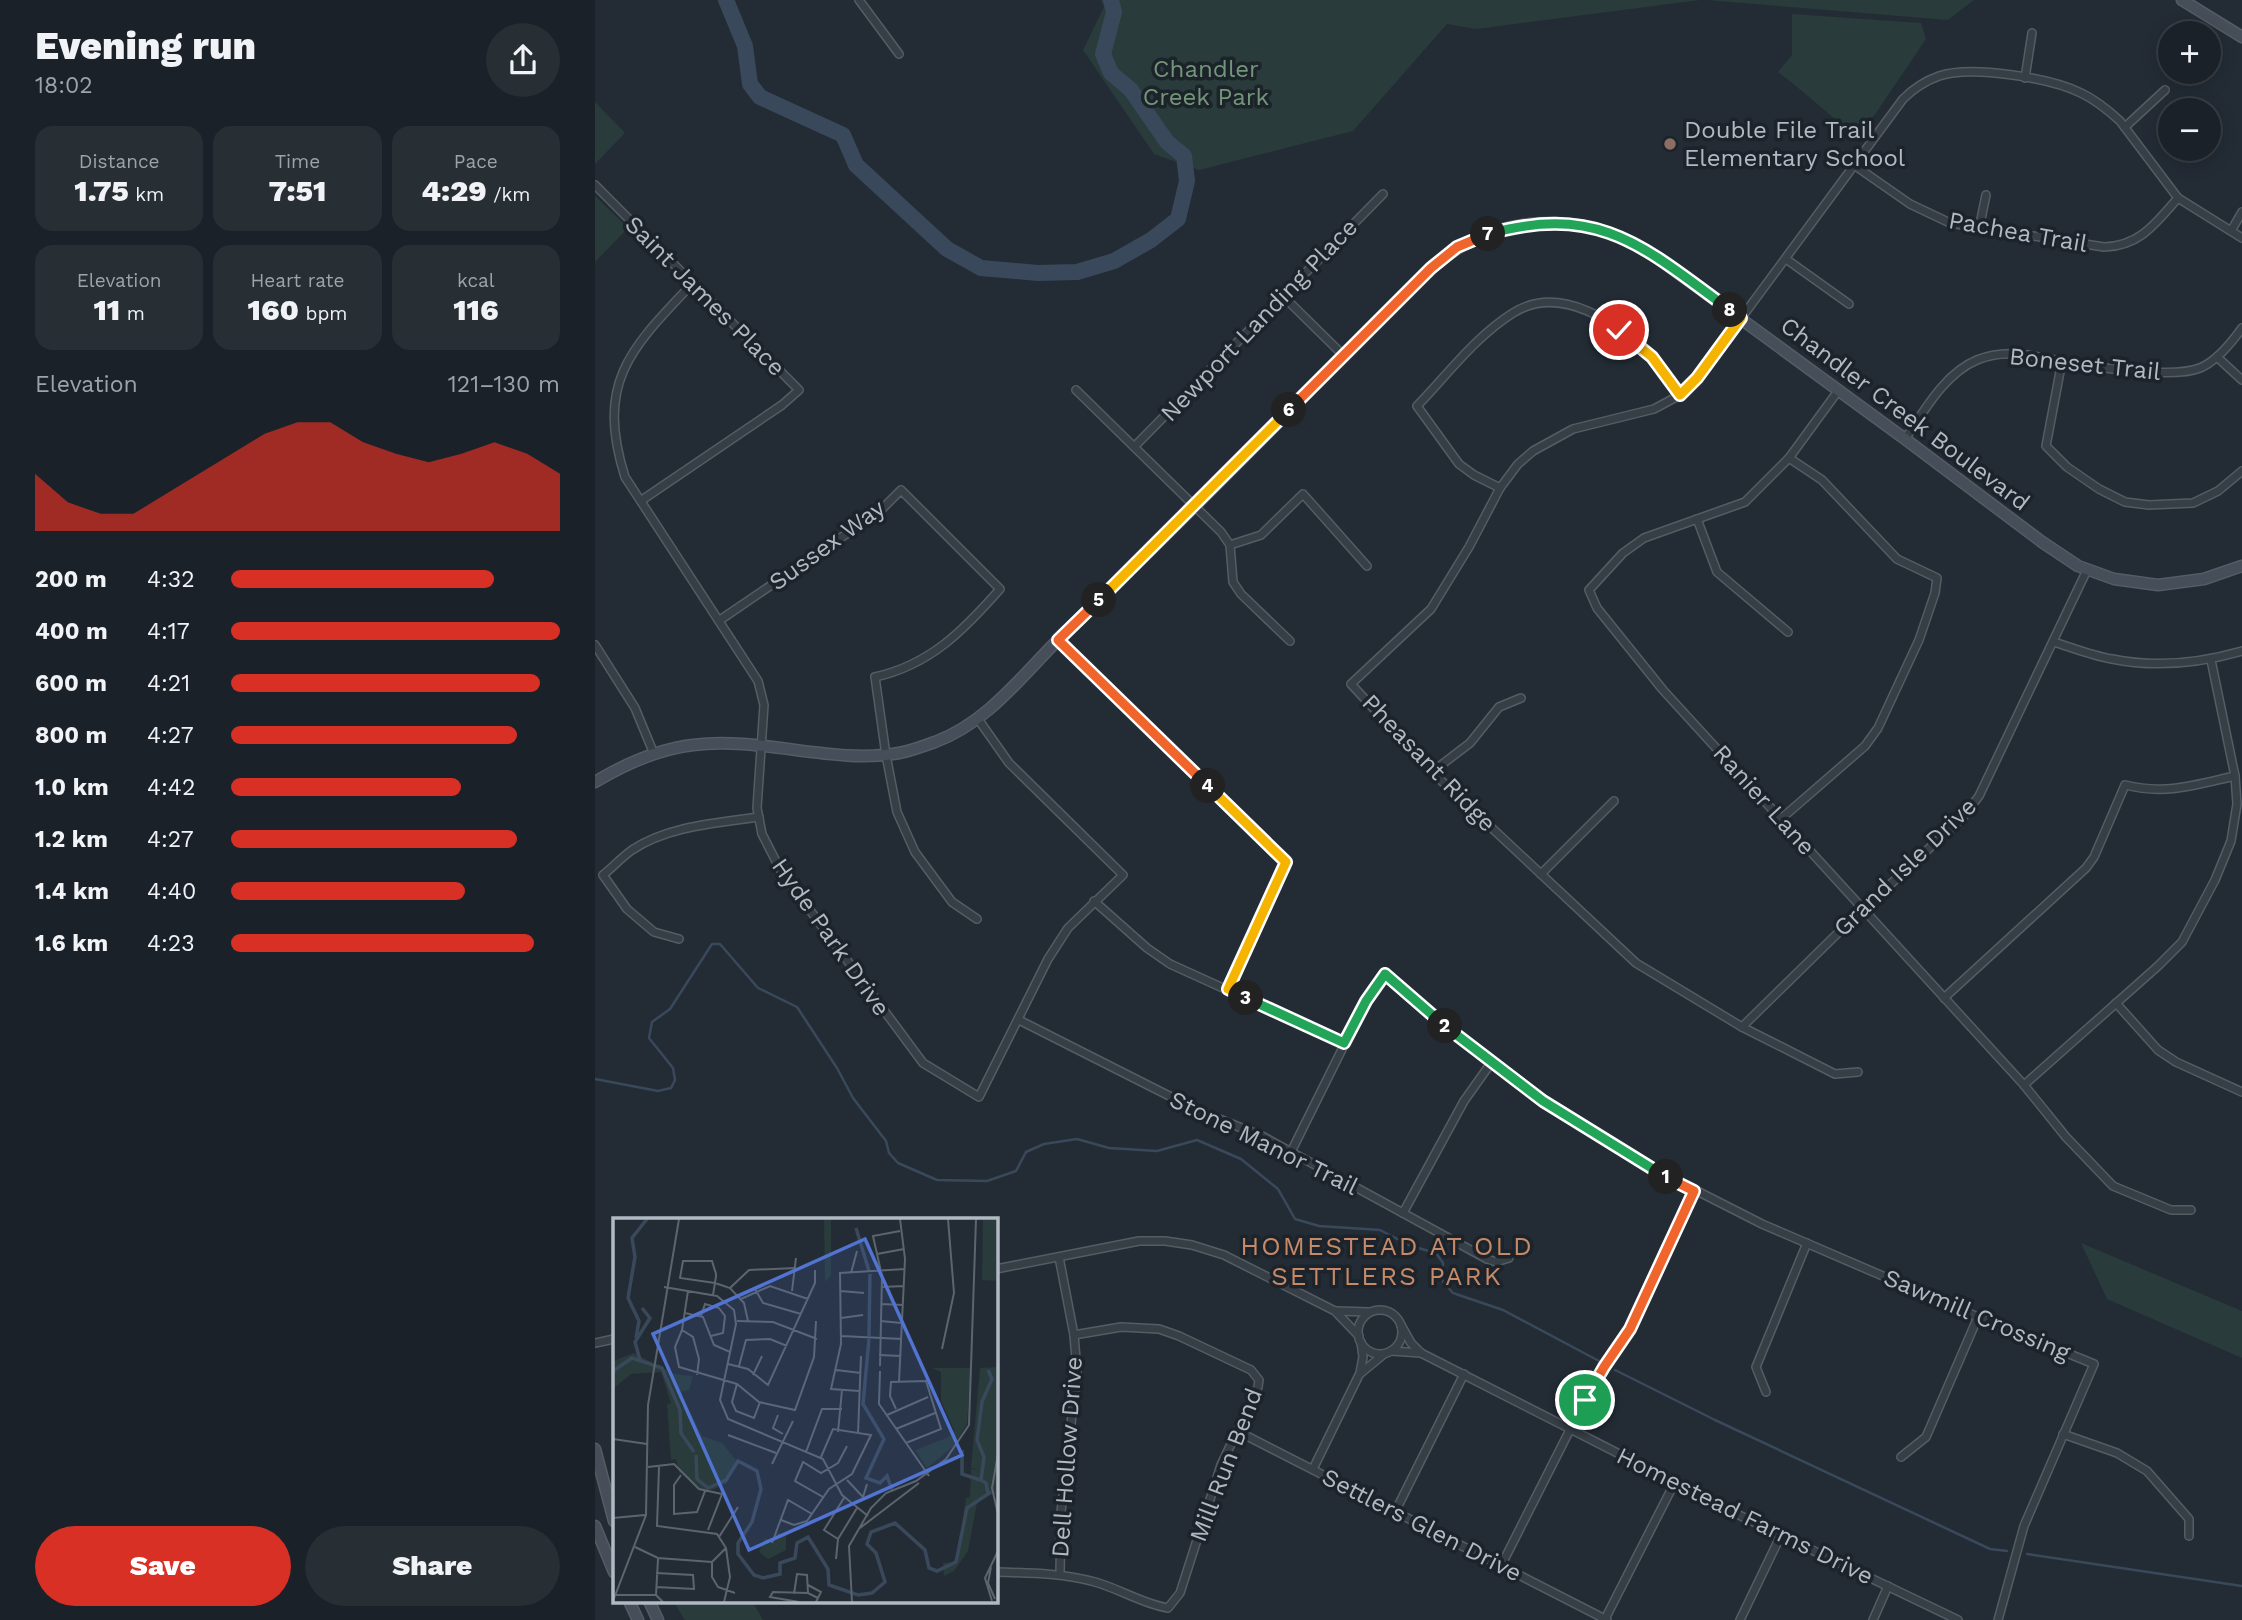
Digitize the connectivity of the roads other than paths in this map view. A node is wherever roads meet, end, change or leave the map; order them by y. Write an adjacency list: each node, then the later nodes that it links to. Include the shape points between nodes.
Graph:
1 (859, 0): 5 (street)
2 (2182, 0): 4 (street)
3 (2032, 33): 6 (street)
4 (2242, 37)
5 (899, 54)
6 (2025, 78): 8 (street, Pheasant Ridge, via 2083,94); 9 (street, Pheasant Ridge, via 1965,72 1925,82 1903,99)
7 (2165, 90): 8 (street)
8 (2125, 127): 13 (street, Pheasant Ridge)
9 (1854, 165): 15 (street, Pachea Trail, via 1929,215); 18 (street, Pheasant Ridge)
10 (595, 185): 19 (street, Saint James Place)
11 (1383, 194): 20 (street, Newport Landing Place)
12 (1986, 195): 15 (street)
13 (2178, 198): 15 (street, Pachea Trail, via 2145,235 2116,247); 16 (street)
14 (2242, 212): 16 (street)
15 (1979, 229)
16 (2231, 231): 17 (street)
17 (2242, 238)
18 (1786, 259): 21 (street); 22 (street, Pheasant Ridge)
19 (692, 284): 36 (street, Hyde Park Drive, via 638,340 616,381 610,407 614,449 625,477); 36 (street, Saint James Place, via 799,390)
20 (1283, 296): 24 (street); 32 (street, Newport Landing Place)
21 (1849, 304)
22 (1741, 318): 24 (street, Chandler Creek Boulevard, via 1632,242 1585,226 1541,223 1487,234 1457,247); 29 (street, Chandler Creek Boulevard); 30 (street, Pheasant Ridge)
23 (2242, 328): 25 (street, Boneset Trail)
24 (1343, 355): 37 (street, Chandler Creek Boulevard)
25 (2217, 357): 26 (street, Boneset Trail, via 2201,368 2181,373); 27 (street)
26 (2062, 361): 31 (street, Boneset Trail, via 2015,353 1976,360 1949,379); 34 (street, via 2046,446 2099,489 2125,502 2193,503 2218,491)
27 (2242, 380)
28 (1076, 390): 32 (street)
29 (1837, 391): 31 (street, Chandler Creek Boulevard); 33 (street, Ranier Lane)
30 (1680, 395): 35 (street, Pheasant Ridge, via 1654,409 1573,429 1533,451); 35 (street, via 1652,357 1585,310 1567,303 1541,303 1515,311 1490,330 1417,406 1459,464)
31 (1905, 439): 42 (street, Chandler Creek Boulevard, via 2042,542)
32 (1135, 446): 37 (street)
33 (1789, 458): 38 (street, Ranier Lane, via 1745,502); 61 (street, via 1822,481 1897,559 1937,578 1919,640 1878,728 1865,746)
34 (2242, 471)
35 (1500, 488): 56 (street, Pheasant Ridge, via 1431,609 1352,684)
36 (642, 499): 43 (street, Hyde Park Drive)
37 (1195, 505): 39 (street); 45 (street, Chandler Creek Boulevard)
38 (1696, 519): 44 (street, via 1717,572); 61 (street, Ranier Lane, via 1644,538 1623,553 1589,590 1597,608 1663,690)
39 (1230, 545): 40 (street, via 1268,530 1303,495); 46 (street, via 1233,582)
40 (1367, 566)
41 (2242, 566): 42 (street, Chandler Creek Boulevard, via 2166,585 2127,582)
42 (2087, 570): 47 (street, Grand Isle Drive)
43 (720, 620): 53 (street, Hyde Park Drive, via 758,681 764,705); 55 (street, Sussex Way, via 880,511 901,490 1000,589 941,648 921,661 875,677)
44 (1788, 632)
45 (1058, 640): 52 (street, Chandler Creek Boulevard); 67 (street, via 1286,862)
46 (1290, 641)
47 (2055, 642): 50 (street, via 2111,659 2145,663); 64 (street, Grand Isle Drive, via 1979,796 1964,816)
48 (595, 645): 54 (street, via 635,708)
49 (2242, 651): 50 (street)
50 (2211, 660): 57 (street)
51 (1521, 698): 56 (street, via 1499,707 1470,743)
52 (978, 719): 55 (street, Chandler Creek Boulevard, via 938,741); 63 (street, Hyde Park Drive, via 1009,763 1123,875)
53 (761, 746): 54 (street, Chandler Creek Boulevard, via 702,744); 55 (street, Chandler Creek Boulevard); 60 (street, Hyde Park Drive)
54 (655, 754): 58 (street, Chandler Creek Boulevard)
55 (886, 755): 65 (street, via 897,812 915,852 952,902)
56 (1433, 772): 62 (street, Pheasant Ridge)
57 (2235, 776): 68 (street, via 2159,790 2125,785 2086,868); 69 (street, via 2237,804 2231,841 2197,917 2182,942)
58 (595, 782)
59 (1613, 801): 62 (street)
60 (759, 817): 66 (street, via 666,834 633,849 603,875 627,909 654,932); 70 (street, Hyde Park Drive, via 762,834 781,871 923,1063 979,1097)
61 (1782, 818): 64 (street, Ranier Lane)
62 (1541, 874): 71 (street, Pheasant Ridge, via 1636,963)
63 (1094, 901): 67 (street, via 1156,956); 70 (street, Hyde Park Drive, via 1055,948)
64 (1863, 911): 68 (street, Ranier Lane); 71 (street, Grand Isle Drive)
65 (977, 919)
66 (679, 939)
67 (1228, 989): 72 (street)
68 (1944, 998): 75 (street, Ranier Lane)
69 (2116, 1003): 75 (street); 76 (street, via 2158,1050)
70 (1019, 1020): 77 (street, Stone Manor Trail)
71 (1742, 1027): 74 (street, Pheasant Ridge, via 1835,1074)
72 (1344, 1043): 73 (street, Sawmill Crossing, via 1385,974); 77 (street)
73 (1491, 1063): 78 (street, Sawmill Crossing, via 1571,1119); 80 (street, via 1464,1101)
74 (1858, 1072)
75 (2024, 1085): 79 (street, Ranier Lane, via 2113,1186 2171,1210)
76 (2242, 1092)
77 (1291, 1152): 80 (street, Stone Manor Trail)
78 (1694, 1191): 81 (street, Sawmill Crossing); 98 (street, via 1630,1329)
79 (2191, 1210)
80 (1403, 1213): 83 (street, Stone Manor Trail, via 1487,1259)
81 (1807, 1243): 87 (street, Sawmill Crossing); 97 (street, via 1756,1367)
82 (1059, 1257): 84 (street, Homestead Farms Drive); 85 (street, Homestead Farms Drive, via 1139,1241 1192,1245 1224,1255); 89 (street, Dell Hollow Drive)
83 (1509, 1258)
84 (997, 1269)
85 (1335, 1311): 86 (street, Homestead Farms Drive); 91 (street, Homestead Farms Drive)
86 (1371, 1312): 88 (street, Homestead Farms Drive, via 1392,1313); 91 (street, via 1361,1322)
87 (1978, 1317): 100 (street, Sawmill Crossing, via 2094,1364); 102 (street, via 1926,1437)
88 (1401, 1325): 93 (street, via 1400,1340); 94 (street, Homestead Farms Drive)
89 (1074, 1335): 99 (street, Mill Run Bend, via 1121,1327 1159,1329 1251,1370 1259,1380 1258,1387); 113 (street, Dell Hollow Drive, via 1076,1384)
90 (613, 1339): 92 (street)
91 (1360, 1339): 93 (street, Homestead Farms Drive, via 1371,1352); 95 (street)
92 (595, 1343)
93 (1387, 1352): 94 (street, Homestead Farms Drive); 95 (street)
94 (1421, 1353): 96 (street, Homestead Farms Drive)
95 (1360, 1373): 103 (street)
96 (1464, 1374): 98 (street, Homestead Farms Drive); 105 (street)
97 (1766, 1392)
98 (1570, 1429): 104 (street, Homestead Farms Drive); 110 (street)
99 (1237, 1431): 103 (street, Settlers Glen Drive); 113 (street, Mill Run Bend, via 1221,1465 1180,1593 1168,1608)
100 (2063, 1434): 109 (street, via 2117,1453 2147,1471 2189,1519); 123 (street, Sawmill Crossing, via 2024,1526)
101 (595, 1449): 106 (street)
102 (1901, 1457)
103 (1313, 1469): 105 (street, Settlers Glen Drive)
104 (1675, 1482): 108 (street, Homestead Farms Drive); 119 (street)
105 (1395, 1511): 110 (street, Settlers Glen Drive)
106 (613, 1517)
107 (595, 1526): 111 (street)
108 (1781, 1535): 114 (street, Homestead Farms Drive); 120 (street)
109 (2189, 1535)
110 (1501, 1566): 119 (street, Settlers Glen Drive)
111 (613, 1570)
112 (997, 1573): 113 (street, Mill Run Bend)
113 (1060, 1574)
114 (1888, 1586): 121 (street); 122 (street, Homestead Farms Drive)
115 (629, 1602): 117 (street)
116 (649, 1602): 118 (street)
117 (638, 1620)
118 (658, 1620)
119 (1606, 1620)
120 (1740, 1620)
121 (1873, 1620)
122 (1958, 1620)
123 (1998, 1620)

